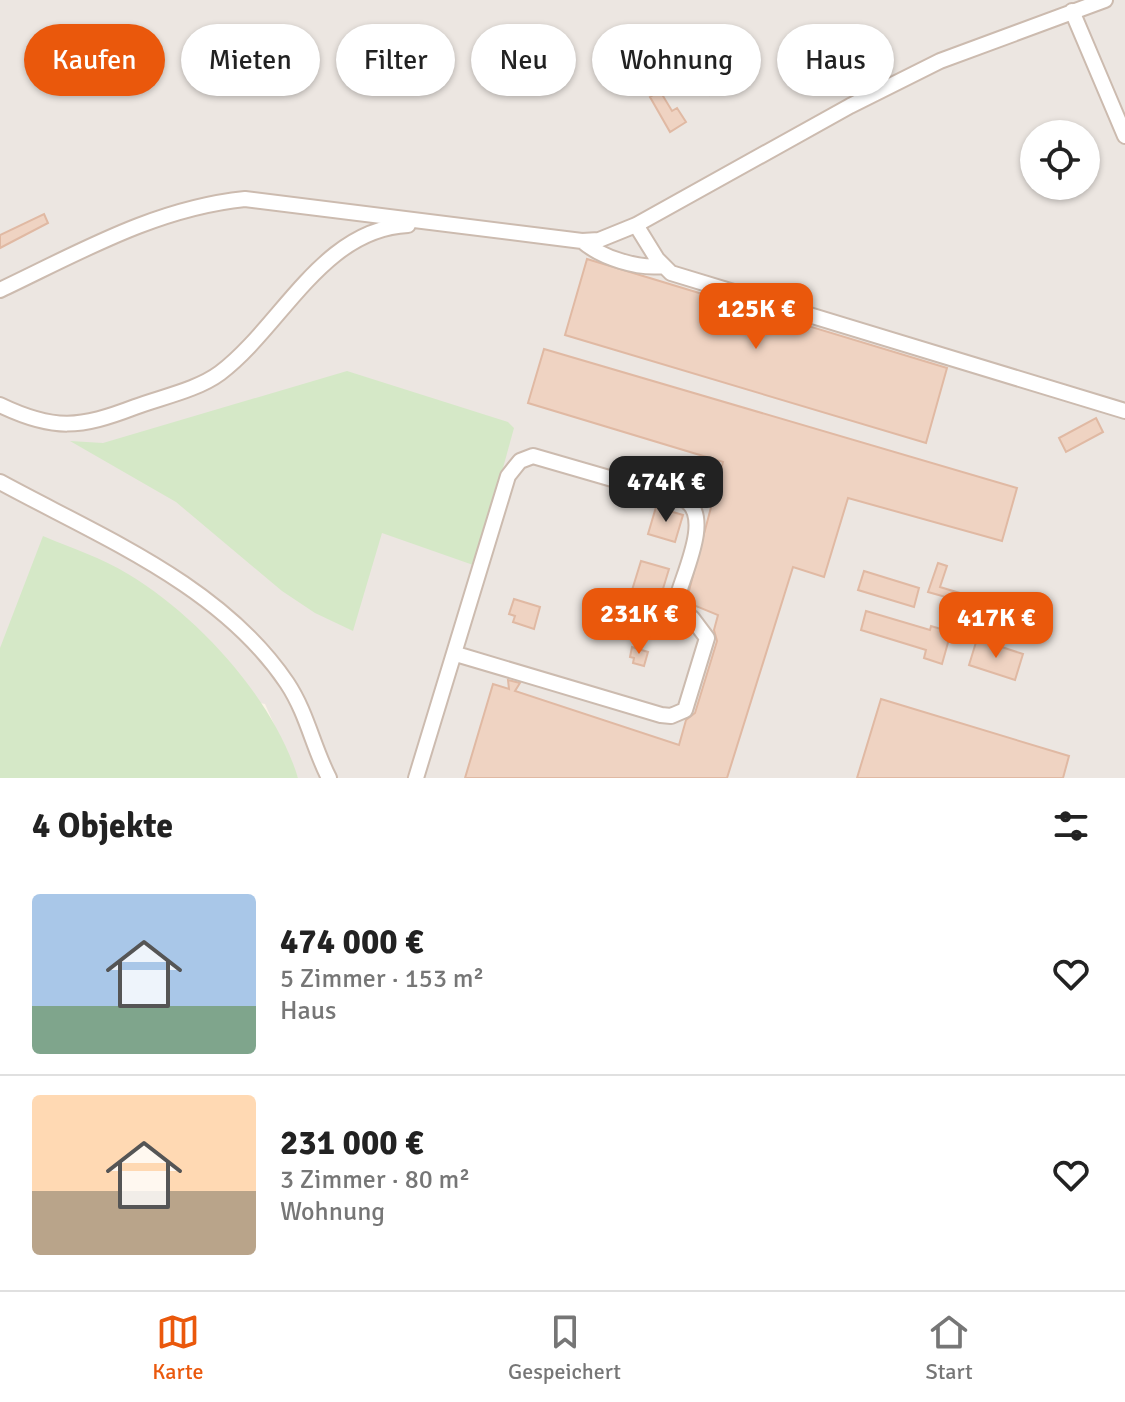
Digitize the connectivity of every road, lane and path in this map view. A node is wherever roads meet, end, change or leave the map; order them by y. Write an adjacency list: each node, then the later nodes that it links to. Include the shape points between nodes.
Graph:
1 (1105, 0): 2 (lane)
2 (1072, 11): 3 (lane); 5 (lane, via 940,61)
3 (1125, 136)
4 (446, 223): 6 (lane); 8 (lane, via 245,199 204,203 136,226); 9 (lane, via 395,226 356,238 209,380 75,425 41,422)
5 (636, 225): 6 (lane); 7 (lane)
6 (582, 241): 7 (lane, via 605,255 648,268)
7 (663, 266): 10 (lane, via 671,273)
8 (0, 290)
9 (0, 405)
10 (1125, 411)
11 (0, 482): 13 (lane, via 213,602 252,639 287,684)
12 (456, 654): 12 (lane, via 508,476 520,461 533,456 685,500 696,510 698,526 676,602 707,638 685,710 661,715); 14 (lane)
13 (329, 778)
14 (416, 778)

